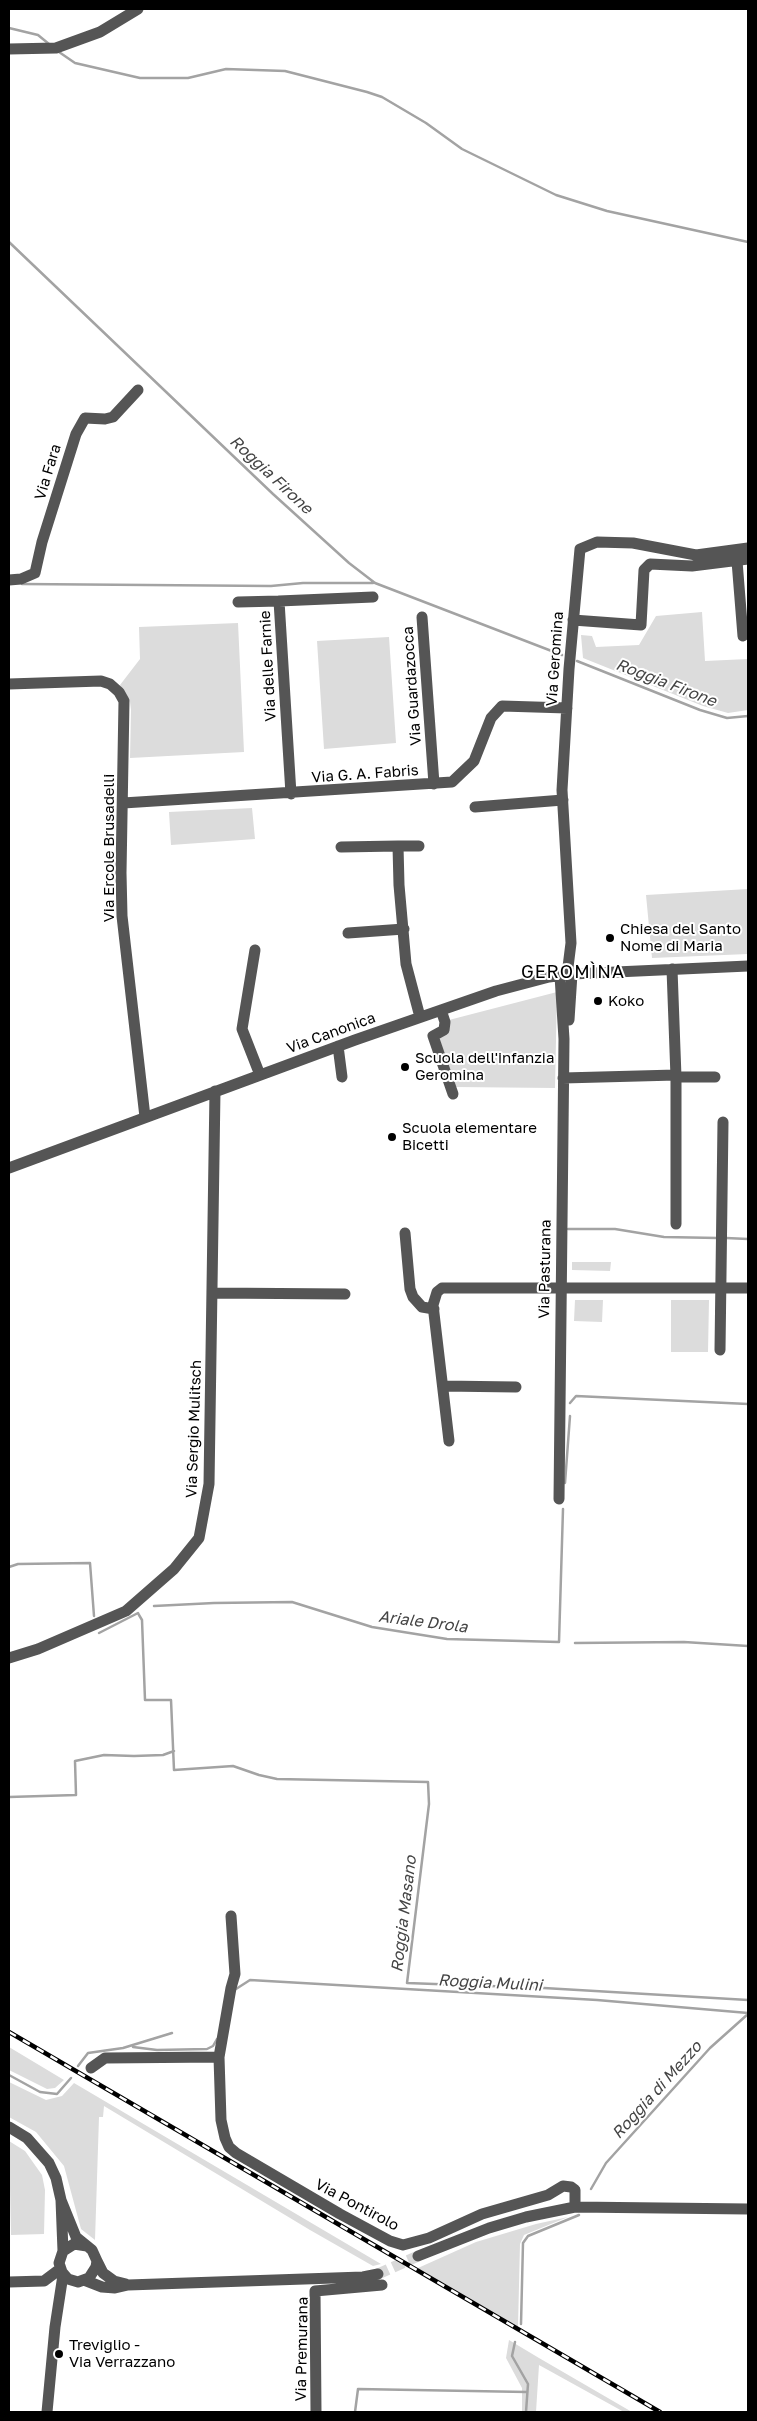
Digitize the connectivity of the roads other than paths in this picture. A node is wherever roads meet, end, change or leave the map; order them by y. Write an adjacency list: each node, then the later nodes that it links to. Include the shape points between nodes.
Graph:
1 (138, 9): 2 (street, via 100,32 56,48)
2 (9, 49)
3 (138, 390): 6 (street, Via Fara, via 113,417 85,418 76,434 35,573)
4 (748, 548): 11 (street, Via Geromina, via 696,556 634,543 590,543 578,554)
5 (742, 560): 11 (street, via 692,566 654,563 644,570 642,624); 12 (street)
6 (9, 580)
7 (373, 597): 8 (street, Via delle Farnie)
8 (279, 601): 9 (street); 16 (street, Via delle Farnie)
9 (238, 602)
10 (422, 617): 15 (street, Via Guardazocca)
11 (574, 620): 14 (street, Via Geromina)
12 (743, 636)
13 (9, 684): 18 (street, Via Ercole Brusadelli, via 92,680 110,684 119,692 125,713)
14 (566, 708): 15 (street, Via G. A. Fabris, via 502,706 491,718 470,765 452,782); 17 (street, Via Geromina)
15 (434, 784): 16 (street, Via G. A. Fabris)
16 (291, 794): 18 (street, Via G. A. Fabris)
17 (563, 800): 19 (street); 28 (street, Via Geromina)
18 (123, 803): 39 (street, Via Ercole Brusadelli, via 122,916)
19 (475, 807)
20 (398, 846): 21 (street); 22 (street); 23 (street)
21 (419, 846)
22 (341, 847)
23 (404, 929): 24 (street); 30 (street, via 406,964)
24 (348, 933)
25 (255, 950): 32 (street, via 242,1029)
26 (748, 966): 27 (street, Via Canonica)
27 (672, 969): 28 (street, Via Canonica); 33 (street)
28 (570, 974): 29 (street, Via Canonica, via 496,991); 36 (street, Via Pasturana)
29 (441, 1010): 30 (street, Via Canonica); 38 (street, via 444,1030 433,1036)
30 (420, 1017): 31 (street, Via Canonica)
31 (338, 1046): 32 (street, Via Canonica); 34 (street)
32 (260, 1075): 37 (street, Via Canonica)
33 (676, 1076): 35 (street); 36 (street); 42 (street)
34 (342, 1077)
35 (716, 1077)
36 (563, 1078): 44 (street, Via Pasturana)
37 (215, 1091): 39 (street, Via Canonica); 47 (street, Via Sergio Mulitsch)
38 (453, 1094)
39 (145, 1117): 41 (street, Via Canonica)
40 (723, 1122): 45 (street)
41 (9, 1168)
42 (676, 1224)
43 (405, 1234): 49 (street, via 413,1297 422,1307)
44 (560, 1288): 45 (street); 49 (street, via 448,1286 437,1292); 54 (street, Via Pasturana)
45 (720, 1288): 46 (street); 50 (street)
46 (748, 1288)
47 (213, 1292): 48 (street); 55 (street, Via Sergio Mulitsch, via 209,1484 200,1538 174,1568 126,1611)
48 (345, 1294)
49 (434, 1309): 51 (street)
50 (720, 1350)
51 (442, 1386): 52 (street); 53 (street)
52 (516, 1387)
53 (449, 1442)
54 (559, 1499)
55 (9, 1658)
56 (231, 1916): 57 (street, Via Pontirolo, via 235,1974)
57 (220, 2057): 58 (street, via 105,2058); 61 (street, Via Pontirolo, via 221,2120 229,2147 390,2242 403,2245 430,2238 482,2214 548,2194 563,2186 571,2186 575,2190)
58 (91, 2068)
59 (9, 2127): 60 (street, via 27,2138 49,2162)
60 (61, 2200): 63 (street, via 76,2237); 64 (street)
61 (575, 2207): 62 (street); 65 (street, via 489,2228)
62 (748, 2209)
63 (86, 2246): 64 (street, via 74,2244); 66 (street)
64 (63, 2251): 67 (street, via 59,2263)
65 (418, 2256)
66 (97, 2261): 69 (street, via 94,2273); 71 (street, via 103,2273)
67 (62, 2272): 69 (street); 70 (street, via 44,2281); 73 (street)
68 (378, 2274): 71 (street)
69 (81, 2281): 71 (street, via 102,2288); 73 (street, via 70,2286)
70 (9, 2282)
71 (128, 2285)
72 (382, 2285): 75 (street, Via Premurana, via 315,2291)
73 (54, 2327): 74 (street)
74 (47, 2412)
75 (316, 2412)

